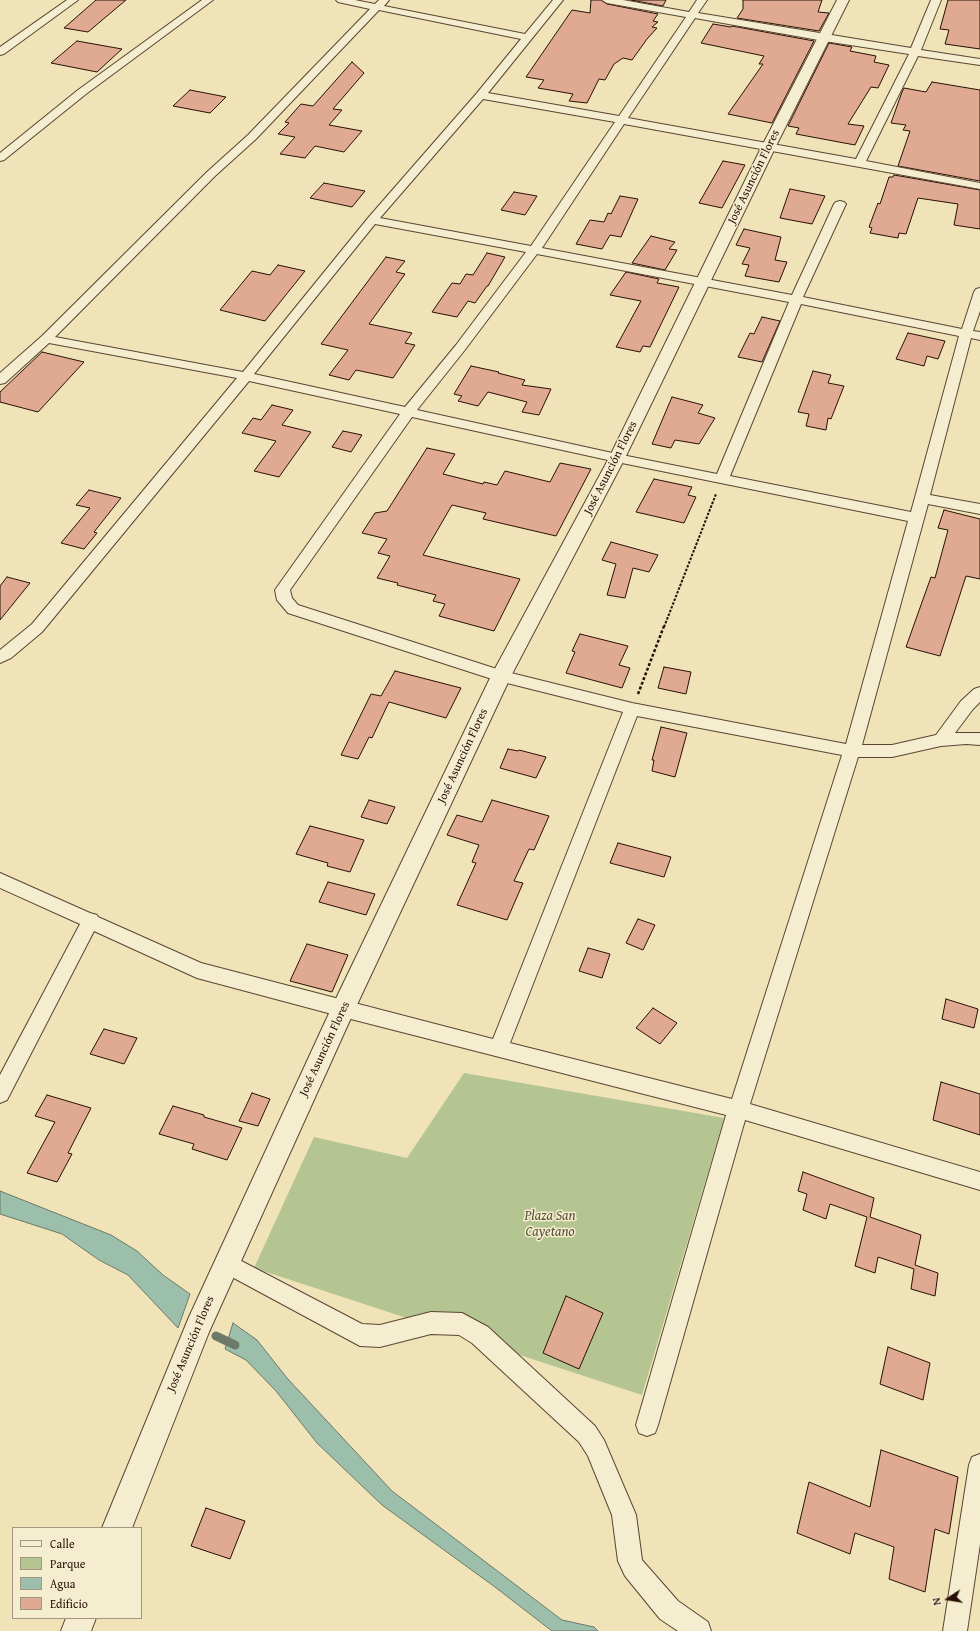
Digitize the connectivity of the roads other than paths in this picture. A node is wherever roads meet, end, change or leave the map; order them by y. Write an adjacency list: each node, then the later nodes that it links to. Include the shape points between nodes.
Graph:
1 (73, 0): 13 (street)
2 (208, 0): 19 (street, via 82,92)
3 (341, 0): 9 (street)
4 (558, 0): 11 (street)
5 (606, 0): 10 (street)
6 (702, 0): 10 (street)
7 (844, 0): 12 (street, José Asunción Flores)
8 (936, 0): 14 (street)
9 (381, 4): 11 (street); 29 (street, via 252,137 211,174)
10 (693, 15): 12 (street); 17 (street)
11 (527, 37): 16 (street)
12 (824, 38): 14 (street); 18 (street, José Asunción Flores)
13 (0, 52)
14 (915, 52): 15 (street); 20 (street)
15 (980, 62)
16 (481, 95): 17 (street); 23 (street)
17 (621, 119): 18 (street); 24 (street)
18 (769, 146): 20 (street); 25 (street, José Asunción Flores)
19 (0, 158)
20 (860, 163): 21 (street)
21 (980, 186)
22 (840, 204): 27 (street)
23 (372, 220): 24 (street); 30 (street)
24 (534, 250): 25 (street); 32 (street)
25 (704, 281): 27 (street); 33 (street, José Asunción Flores)
26 (980, 292): 28 (street)
27 (796, 300): 28 (street); 34 (street)
28 (973, 335): 35 (street)
29 (46, 339): 30 (street); 31 (street)
30 (246, 376): 32 (street); 38 (street, via 37,628)
31 (0, 380)
32 (409, 412): 33 (street); 39 (street, via 282,590 285,600 293,608)
33 (617, 458): 34 (street); 39 (street, José Asunción Flores)
34 (722, 479): 37 (street)
35 (922, 498): 36 (street); 37 (street)
36 (980, 509)
37 (916, 518): 44 (street)
38 (0, 657)
39 (501, 676): 41 (street); 47 (street, José Asunción Flores)
40 (980, 694): 43 (street, via 967,705)
41 (632, 709): 44 (street); 48 (street)
42 (980, 739): 43 (street)
43 (941, 740): 44 (street, via 892,750)
44 (852, 752): 50 (street)
45 (0, 880): 46 (street)
46 (91, 920): 47 (street, via 197,970); 49 (street)
47 (343, 1009): 48 (street); 52 (street, José Asunción Flores)
48 (499, 1047): 50 (street)
49 (0, 1094)
50 (738, 1109): 51 (street); 53 (street)
51 (980, 1181)
52 (226, 1263): 55 (street, José Asunción Flores); 58 (street, via 360,1335 380,1336 431,1323 462,1324 480,1335 587,1434 596,1448 624,1515 633,1568 669,1610)
53 (647, 1425)
54 (980, 1465): 59 (street)
55 (117, 1527)
56 (81, 1619): 57 (street)
57 (76, 1631)
58 (699, 1631)
59 (955, 1631)

